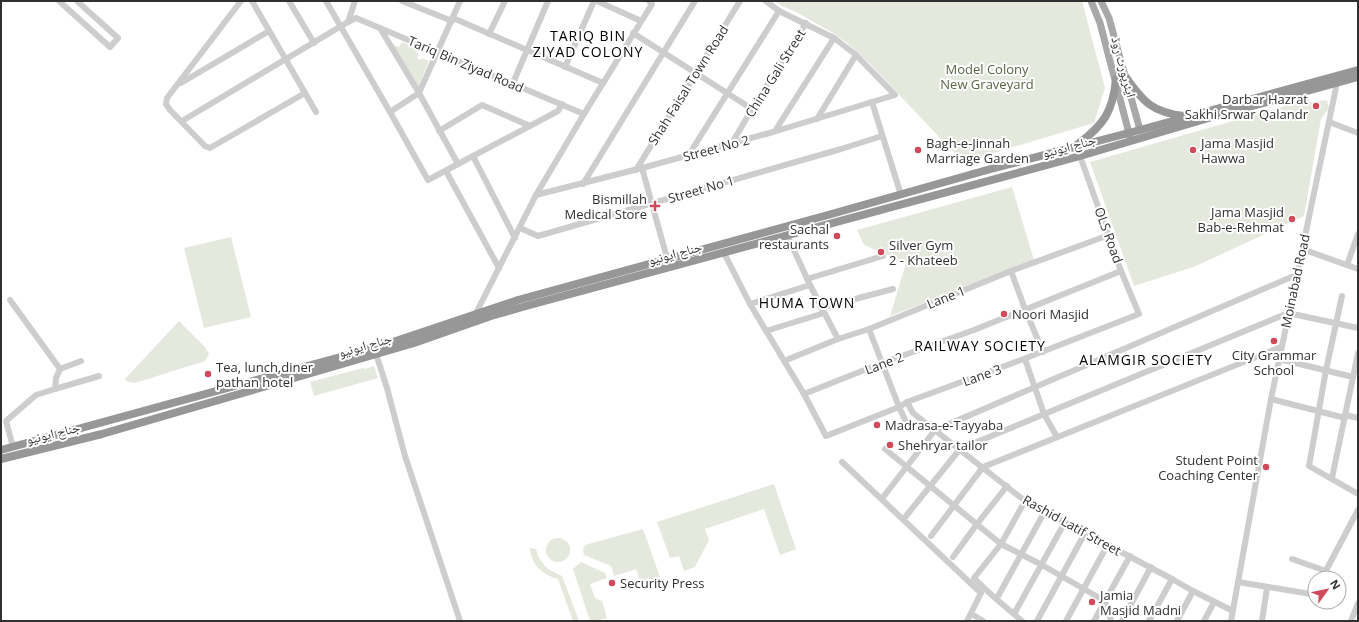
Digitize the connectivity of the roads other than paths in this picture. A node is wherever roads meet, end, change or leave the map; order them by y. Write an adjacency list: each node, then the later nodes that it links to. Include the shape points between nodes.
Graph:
1 (59, 1): 2 (street, via 110,47 118,38)
2 (77, 1)
3 (241, 1): 48 (street)
4 (252, 1): 29 (street)
5 (290, 1): 33 (street)
6 (326, 1): 27 (street)
7 (355, 1): 25 (street)
8 (402, 1): 21 (street)
9 (422, 1): 21 (street)
10 (460, 1): 23 (street)
11 (505, 1): 31 (street)
12 (548, 1): 34 (street)
13 (594, 1): 39 (street)
14 (597, 1): 24 (street)
15 (649, 1): 24 (street, via 652,4)
16 (695, 1): 36 (street)
17 (740, 1): 41 (street, Shah Faisal Town Road)
18 (766, 1): 22 (street)
19 (1091, 1): 44 (main road, ایئرپورٹ روڈ)
20 (1101, 1): 42 (main road, ایئرپورٹ روڈ, via 1109,18)
21 (419, 8): 23 (street)
22 (779, 11): 26 (street); 49 (street)
23 (452, 20): 31 (street); 35 (street)
24 (641, 21): 30 (street)
25 (348, 22): 27 (street); 28 (street, Tariq Bin Ziyad Road, via 356,18)
26 (806, 23): 32 (street); 54 (street, China Gali Street)
27 (341, 26): 33 (street); 56 (street)
28 (380, 28): 35 (street, Tariq Bin Ziyad Road); 51 (street)
29 (269, 31): 38 (street); 48 (street)
30 (633, 33): 36 (street); 47 (street)
31 (489, 34): 34 (street)
32 (834, 38): 37 (street); 65 (street)
33 (314, 43): 38 (street)
34 (527, 50): 39 (street); 46 (street)
35 (438, 52): 46 (street, Tariq Bin Ziyad Road); 51 (street)
36 (664, 53): 41 (street); 77 (street)
37 (856, 55): 52 (street, Street No 2, via 895,95); 59 (street)
38 (286, 60): 50 (street); 60 (street)
39 (565, 67): 47 (street)
40 (1358, 70): 58 (highway, جناح ایونیو)
41 (695, 72): 49 (street); 75 (street, Shah Faisal Town Road)
42 (1126, 76): 58 (highway, via 1138,94 1151,106 1167,113); 63 (main road, ایئرپورٹ روڈ)
43 (1358, 77): 45 (highway, جناح ایونیو)
44 (1116, 79): 68 (main road, ایئرپورٹ روڈ); 70 (highway, via 1112,103 1104,120)
45 (1337, 82): 61 (street, Moinabad Road); 68 (highway, جناح ایونیو)
46 (512, 83): 53 (street, Tariq Bin Ziyad Road)
47 (603, 83): 57 (street)
48 (178, 84): 60 (street, via 166,104)
49 (727, 92): 54 (street); 72 (street)
50 (305, 93): 55 (street); 60 (street, via 210,148)
51 (419, 93): 56 (street); 64 (street)
52 (872, 102): 59 (street, Street No 2); 67 (street)
53 (562, 104): 57 (street, Tariq Bin Ziyad Road); 62 (street, via 558,111)
54 (752, 109): 69 (street, China Gali Street)
55 (316, 112)
56 (390, 112): 76 (street, via 428,180)
57 (584, 114): 78 (street)
58 (1190, 116): 63 (highway, جناح ایونیو)
59 (817, 119): 65 (street, Street No 2)
60 (182, 121)
61 (1329, 122): 66 (street); 86 (street, Moinabad Road)
62 (530, 126): 64 (street, via 482,105); 71 (street)
63 (1140, 130): 68 (highway, جناح ایونیو)
64 (439, 131): 74 (street)
65 (775, 132): 69 (street, Street No 2)
66 (1358, 133)
67 (882, 136): 79 (street); 80 (street, Street No 1)
68 (1130, 137): 70 (highway, جناح ایونیو); 73 (highway, جناح ایونیو)
69 (732, 144): 72 (street, Street No 2)
70 (1075, 147): 79 (highway, جناح ایونیو)
71 (473, 156): 74 (street); 85 (street)
72 (688, 156): 75 (street, Street No 2)
73 (1080, 156): 83 (highway, جناح ایونیو); 84 (street, OLS Road)
74 (458, 164): 76 (street)
75 (639, 169): 77 (street, Street No 2); 80 (street)
76 (446, 171): 91 (street)
77 (583, 184): 78 (street, Street No 2)
78 (536, 195): 81 (street)
79 (901, 195): 89 (highway, جناح ایونیو)
80 (651, 203): 81 (street, Street No 1, via 538,236); 89 (street)
81 (520, 228): 85 (street)
82 (1358, 234): 90 (street)
83 (787, 235): 87 (highway, جناح ایونیو); 96 (street)
84 (1109, 236): 93 (street, Lane 1); 94 (street, OLS Road)
85 (515, 238): 91 (street)
86 (1302, 249): 90 (street); 95 (street, Moinabad Road)
87 (724, 253): 101 (street); 115 (highway, جناح ایونیو, via 526,306)
88 (883, 256): 96 (street)
89 (667, 258): 104 (highway, جناح ایونیو)
90 (1348, 265): 92 (street)
91 (499, 268): 104 (street)
92 (1358, 269)
93 (1011, 271): 102 (street); 108 (street, Lane 1)
94 (1122, 271): 102 (street, Lane 2); 106 (street, OLS Road)
95 (1296, 274): 105 (street, Moinabad Road); 125 (street)
96 (807, 279): 97 (street)
97 (810, 285): 101 (street); 103 (street)
98 (894, 289): 103 (street)
99 (1342, 296): 107 (street)
100 (10, 300): 121 (street)
101 (750, 304): 110 (street)
102 (1025, 309): 113 (street); 120 (street, Lane 2)
103 (823, 310): 110 (street); 111 (street)
104 (476, 313): 138 (highway, جناح ایونیو, via 381,346)
105 (1288, 313): 107 (street); 112 (street, Moinabad Road); 132 (street)
106 (1139, 314): 113 (street, Lane 3)
107 (1336, 323): 109 (street); 122 (street)
108 (869, 328): 111 (street, Lane 1); 120 (street)
109 (1358, 328)
110 (766, 331): 119 (street)
111 (838, 339): 119 (street, Lane 1)
112 (1281, 347): 117 (street, Moinabad Road); 137 (street)
113 (1043, 352): 116 (street, Lane 3)
114 (1358, 353): 124 (street)
115 (376, 354): 138 (highway, جناح ایونیو, via 102,434); 185 (street, via 404,456)
116 (1025, 359): 125 (street); 129 (street, Lane 3)
117 (1279, 359): 122 (street); 128 (street, Moinabad Road)
118 (81, 361): 121 (street)
119 (784, 362): 127 (street)
120 (882, 363): 127 (street, Lane 2); 130 (street)
121 (60, 369): 126 (street)
122 (1326, 370): 124 (street); 131 (street)
123 (99, 376): 126 (street)
124 (1355, 380): 133 (street)
125 (1035, 386): 132 (street); 136 (street)
126 (55, 389): 138 (street, via 36,395 6,421)
127 (804, 394): 130 (street, Lane 3, via 826,436)
128 (1271, 399): 131 (street); 172 (street, Moinabad Road)
129 (907, 402): 130 (street, Lane 3); 136 (street, Rashid Latif Street, via 913,413)
130 (899, 407): 135 (street)
131 (1318, 412): 133 (street); 146 (street, via 1309,466)
132 (1044, 414): 137 (street); 140 (street)
133 (1345, 416): 134 (street); 146 (street)
134 (1358, 418)
135 (906, 422)
136 (935, 430): 140 (street, Rashid Latif Street); 144 (street)
137 (1058, 437): 145 (street)
138 (17, 449): 141 (highway, جناح ایونیو); 142 (highway, جناح ایونیو)
139 (885, 449): 144 (street)
140 (960, 449): 145 (street, Rashid Latif Street); 147 (street)
141 (1, 450)
142 (1, 459)
143 (842, 462): 186 (street, via 981,593)
144 (907, 467): 147 (street); 150 (street)
145 (983, 467): 148 (street, Rashid Latif Street); 152 (street)
146 (1332, 478): 149 (street)
147 (931, 486): 152 (street); 155 (street)
148 (1007, 486): 151 (street, Rashid Latif Street); 157 (street)
149 (1358, 494)
150 (884, 496)
151 (1025, 501): 154 (street, Rashid Latif Street); 160 (street)
152 (954, 505): 157 (street); 159 (street)
153 (1358, 510): 169 (street)
154 (1045, 511): 156 (street, Rashid Latif Street); 162 (street)
155 (906, 516)
156 (1065, 522): 158 (street, Rashid Latif Street); 166 (street)
157 (977, 524): 160 (street); 164 (street)
158 (1085, 533): 161 (street, Rashid Latif Street); 170 (street)
159 (931, 536)
160 (1000, 544): 162 (street); 175 (street, via 974,578)
161 (1108, 544): 163 (street, Rashid Latif Street); 174 (street)
162 (1020, 554): 166 (street); 178 (street)
163 (1130, 556): 167 (street, Rashid Latif Street); 179 (street)
164 (953, 557)
165 (1292, 558): 168 (street)
166 (1042, 564): 170 (street); 183 (street)
167 (1151, 567): 171 (street, Rashid Latif Street); 193 (street)
168 (1323, 570)
169 (1327, 570)
170 (1062, 576): 174 (street); 189 (street)
171 (1172, 578): 176 (street, Rashid Latif Street); 194 (street)
172 (1238, 582): 173 (street); 182 (street, Moinabad Road)
173 (1266, 588): 177 (street); 198 (street)
174 (1084, 589): 179 (street); 190 (street)
175 (986, 591): 178 (street); 184 (street)
176 (1193, 591): 180 (street, Rashid Latif Street); 195 (street)
177 (1307, 593)
178 (997, 598): 183 (street)
179 (1105, 601): 191 (street); 192 (street)
180 (1214, 602): 182 (street, Rashid Latif Street); 196 (street)
181 (1358, 603): 199 (street)
182 (1233, 611): 197 (street, Moinabad Road)
183 (1014, 614): 188 (street)
184 (973, 618): 187 (street)
185 (460, 621)
186 (967, 621)
187 (983, 621)
188 (1022, 621)
189 (1037, 621)
190 (1066, 621)
191 (1094, 621)
192 (1111, 621)
193 (1122, 621)
194 (1149, 621)
195 (1177, 621)
196 (1204, 621)
197 (1231, 621)
198 (1262, 621)
199 (1351, 621)

